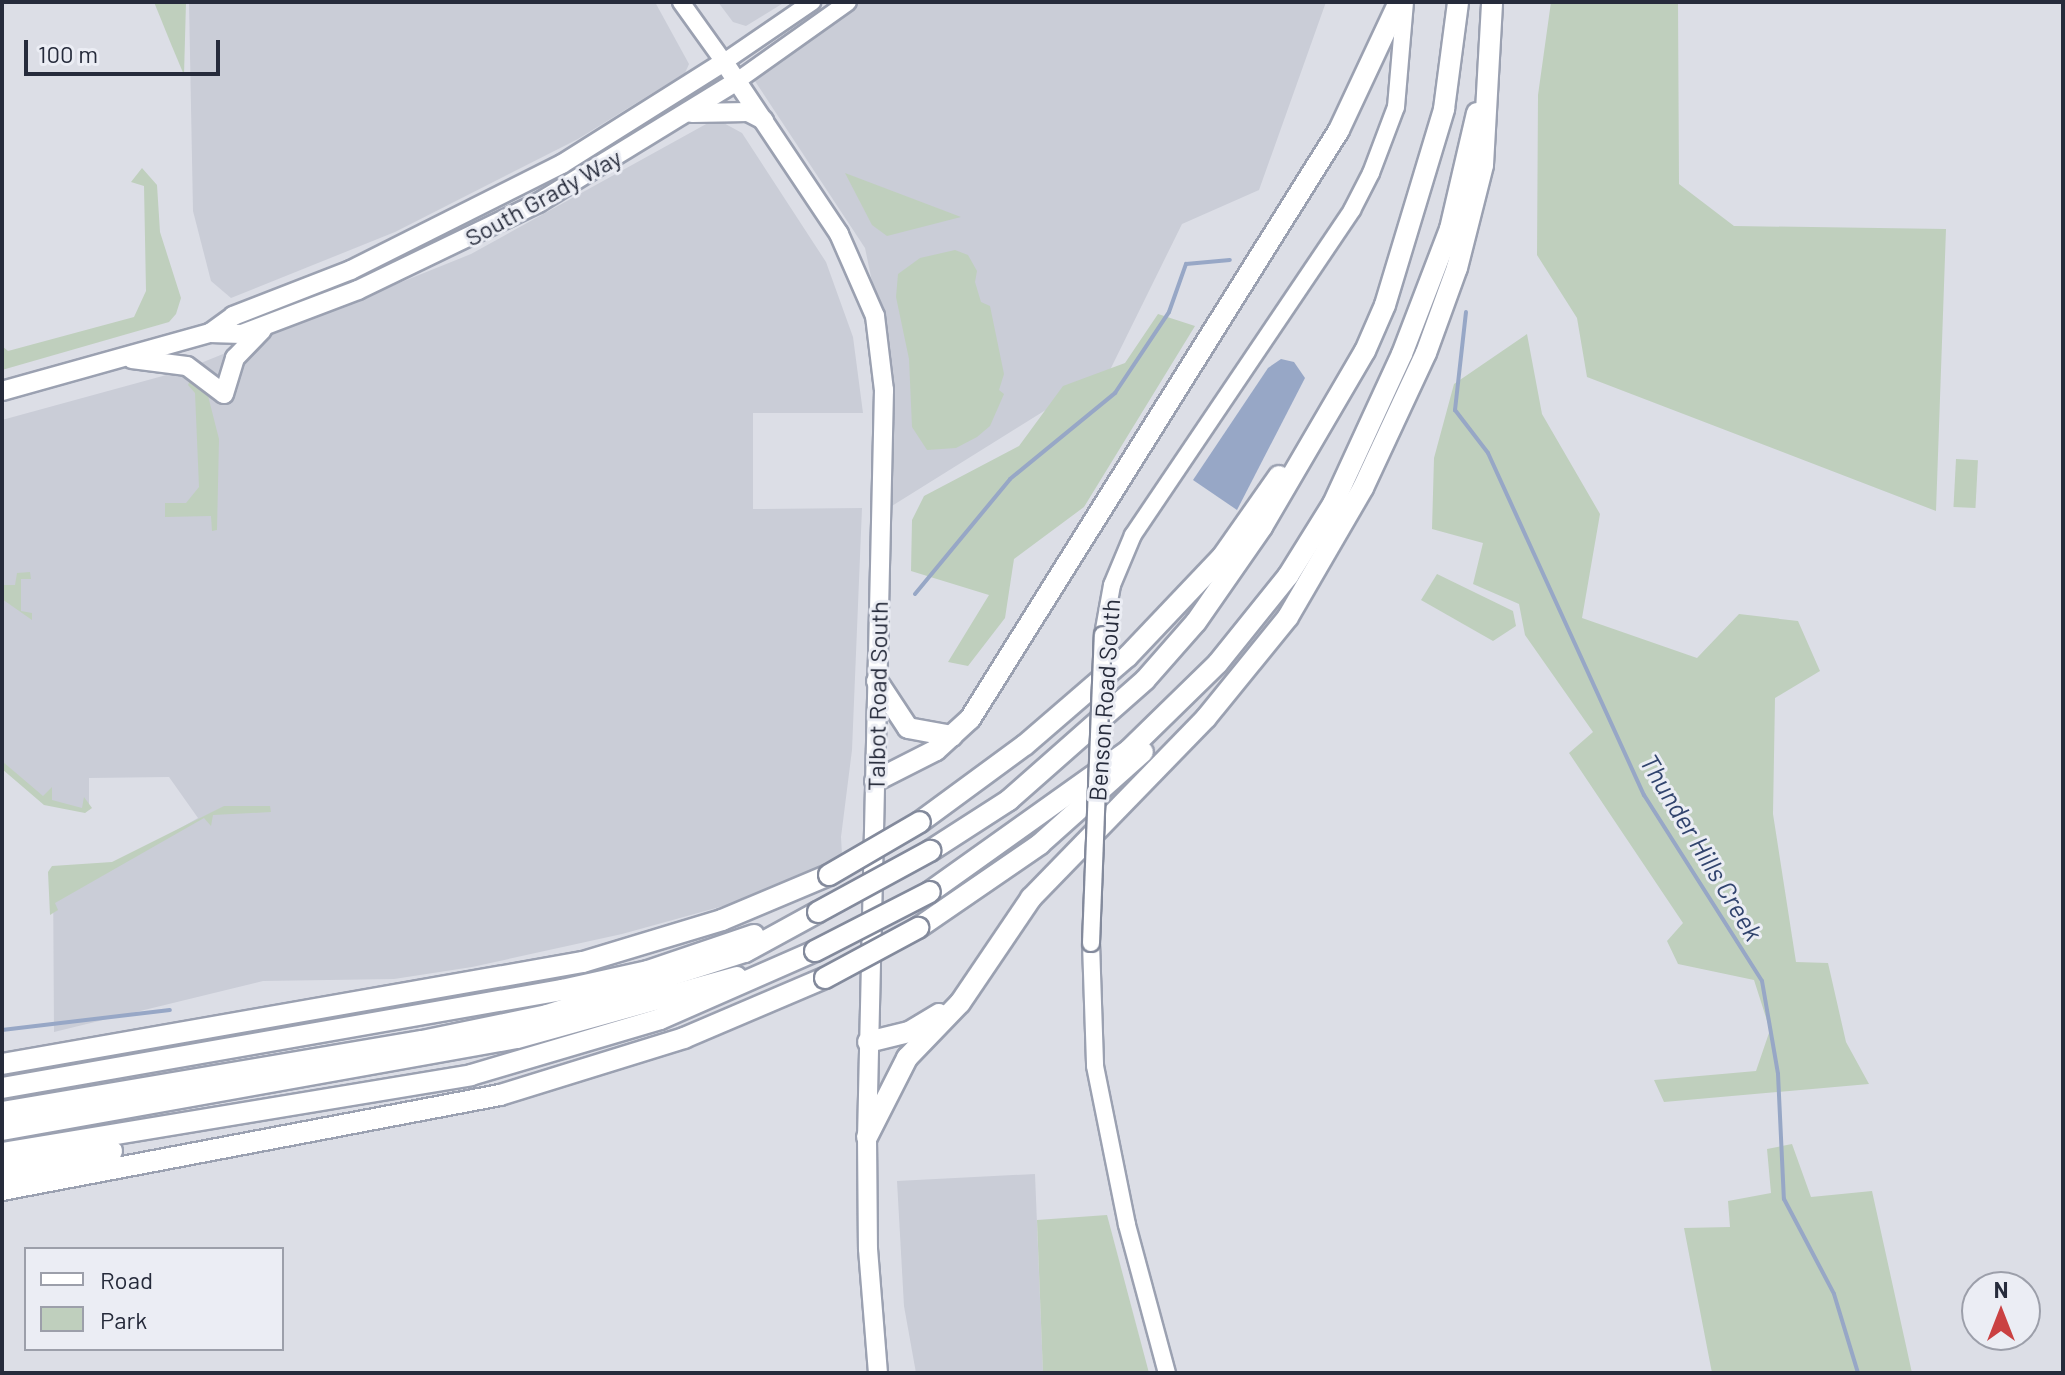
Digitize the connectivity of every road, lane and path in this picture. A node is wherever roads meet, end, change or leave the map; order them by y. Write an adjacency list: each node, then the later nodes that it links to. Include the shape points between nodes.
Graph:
1 (681, 2): 8 (street)
2 (812, 2): 8 (street, South Grady Way)
3 (848, 2): 9 (street, South Grady Way)
4 (1399, 2): 25 (highway, via 1339,130 1015,649)
5 (1405, 2): 44 (street, Benson Road South, bridge, via 1396,107 1371,173 1352,210 1133,535 1112,585 1103,635 1091,943 1095,1066 1127,1225)
6 (1458, 2): 20 (highway, via 1444,109 1419,206)
7 (1492, 2): 24 (highway, via 1480,100 1450,229 1383,396 1333,504 1288,576); 29 (highway, via 1483,165 1457,268 1426,353 1363,488 1288,617 1246,670 1031,898)
8 (724, 62): 9 (main road, Talbot Road South); 12 (main road, South Grady Way)
9 (737, 81): 10 (main road, South Grady Way); 11 (main road, Talbot Road South)
10 (686, 114): 11 (main road, via 730,110); 13 (main road, South Grady Way)
11 (764, 120): 23 (main road, Talbot Road South, via 850,253 881,345)
12 (593, 147): 13 (main road); 14 (main road, South Grady Way)
13 (593, 172): 16 (main road, South Grady Way)
14 (505, 193): 15 (main road, South Grady Way); 16 (main road, via 503,207 464,227)
15 (447, 223): 17 (main road, via 443,235 412,254); 19 (main road, South Grady Way, via 351,270 233,316)
16 (454, 245): 17 (main road, South Grady Way)
17 (408, 267): 18 (main road, South Grady Way)
18 (271, 323): 19 (main road, South Grady Way, via 242,334); 21 (main road, via 240,350 224,394 187,366)
19 (210, 333): 21 (main road, South Grady Way)
20 (1365, 351): 27 (highway, bridge, via 1262,527 1156,669 1009,800 930,851); 31 (highway, bridge, via 1322,405 1244,528 1189,594 1072,707 920,822 829,875 722,920 583,962)
21 (122, 358): 22 (main road, South Grady Way)
22 (2, 391)
23 (877, 681): 25 (highway, via 908,728); 26 (main road, Talbot Road South)
24 (1176, 707): 28 (highway, bridge, via 1072,795 930,892); 42 (highway, bridge, via 1145,751 1081,810 918,928 825,978 684,1038 500,1095)
25 (952, 736): 26 (highway)
26 (875, 781): 30 (main road, Talbot Road South)
27 (818, 912): 34 (highway, via 648,971 562,990); 35 (highway, via 745,952 582,1006)
28 (792, 963): 35 (highway, via 568,1027); 37 (highway, via 701,1004 530,1060)
29 (971, 983): 30 (highway, via 929,1021 893,1038); 39 (highway, via 960,1003 907,1058)
30 (868, 1042): 39 (main road, Talbot Road South)
31 (108, 1045): 32 (highway); 33 (highway)
32 (2, 1053)
33 (2, 1064)
34 (2, 1088)
35 (85, 1108): 36 (highway); 38 (highway)
36 (2, 1112)
37 (233, 1118): 40 (highway); 41 (highway, via 187,1137)
38 (2, 1130)
39 (867, 1137): 43 (main road, Talbot Road South, via 868,1249)
40 (2, 1153)
41 (2, 1172)
42 (2, 1190)
43 (878, 1373)
44 (1167, 1373)

